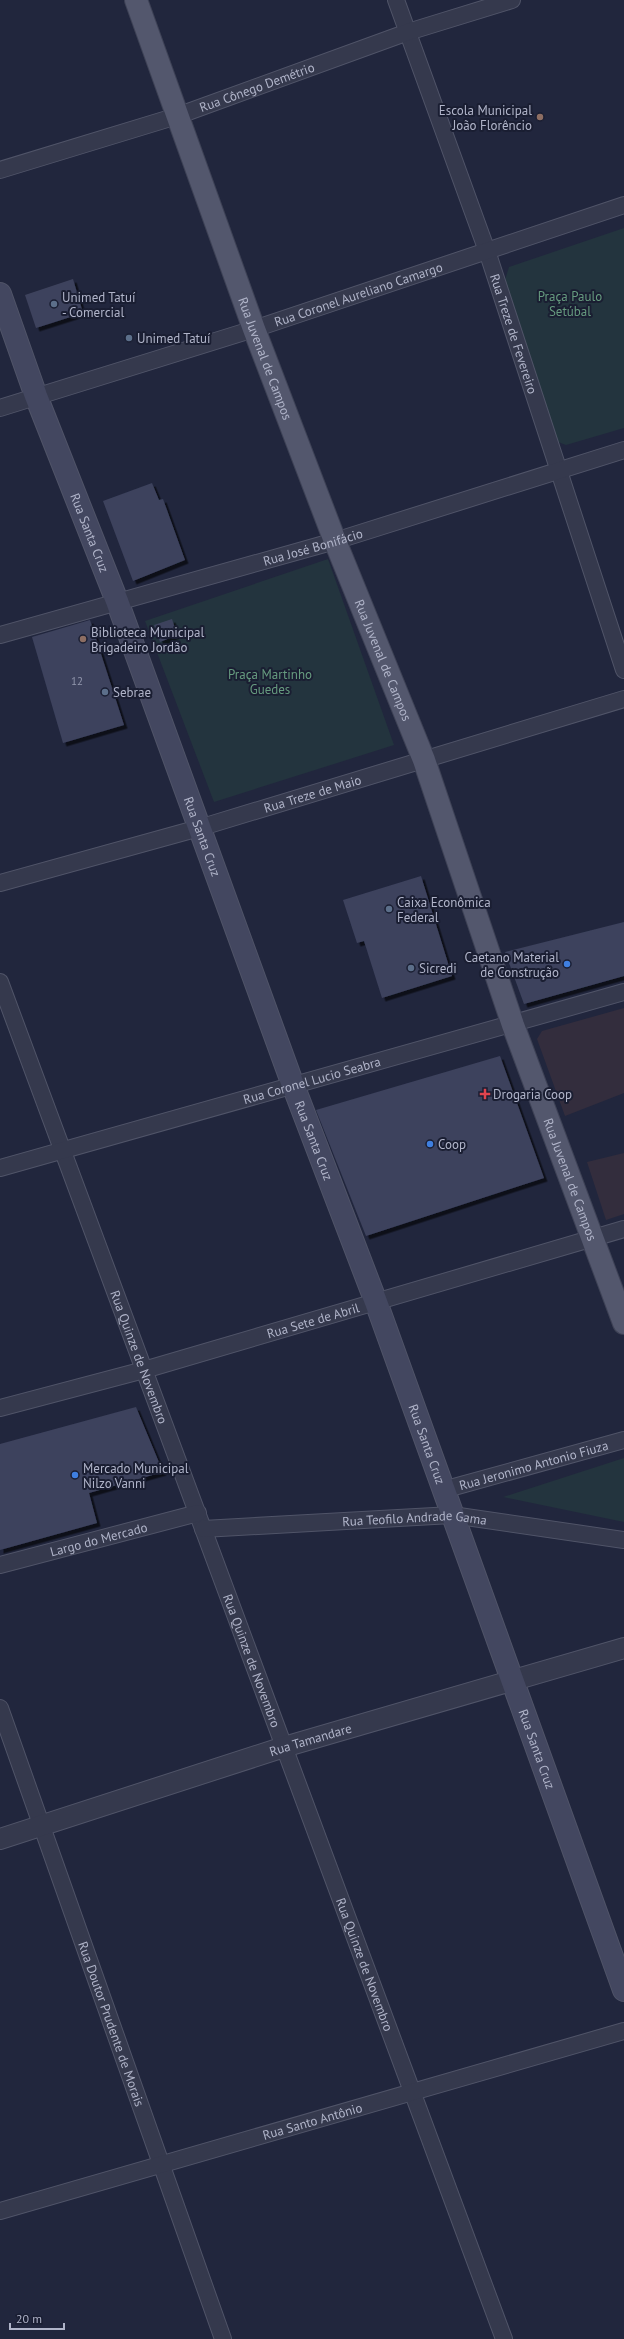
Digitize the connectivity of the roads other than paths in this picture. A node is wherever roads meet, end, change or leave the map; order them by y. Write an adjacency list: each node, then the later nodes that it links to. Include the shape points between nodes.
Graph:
1 (136, 0): 5 (main road, Rua Juvenal de Campos)
2 (396, 0): 4 (street, Rua Treze de Fevereiro)
3 (512, 0): 4 (street, Rua Cônego Demétrio)
4 (408, 32): 5 (street, Rua Cônego Demétrio); 8 (street, Rua Treze de Fevereiro)
5 (177, 116): 6 (street, Rua Cônego Demétrio); 10 (main road, Rua Juvenal de Campos)
6 (0, 170)
7 (624, 204): 8 (street)
8 (487, 251): 10 (street, Rua Coronel Aureliano Camargo); 14 (street, Rua Treze de Fevereiro)
9 (0, 294): 11 (main road, Rua Santa Cruz)
10 (254, 329): 11 (street, Rua Coronel Aureliano Camargo); 15 (main road, Rua Juvenal de Campos)
11 (36, 396): 12 (street, Rua Coronel Aureliano Camargo); 16 (main road, Rua Santa Cruz)
12 (0, 408)
13 (624, 450): 14 (street, Rua José Bonifácio)
14 (559, 471): 15 (street, Rua José Bonifácio); 18 (street, Rua Treze de Fevereiro)
15 (335, 541): 16 (street, Rua José Bonifácio); 20 (main road, Rua Juvenal de Campos)
16 (117, 601): 17 (street, Rua José Bonifácio); 21 (main road, Rua Santa Cruz)
17 (0, 635)
18 (624, 670)
19 (624, 699): 20 (street, Rua Treze de Maio)
20 (424, 760): 21 (street, Rua Treze de Maio); 25 (main road, Rua Juvenal de Campos)
21 (199, 828): 22 (street, Rua Treze de Maio); 26 (main road, Rua Santa Cruz)
22 (0, 883)
23 (0, 982): 27 (street, Rua Quinze de Novembro)
24 (624, 992): 25 (street, Rua Coronel Lucio Seabra)
25 (513, 1025): 26 (street, Rua Coronel Lucio Seabra); 30 (main road, Rua Juvenal de Campos)
26 (293, 1085): 27 (street, Rua Coronel Lucio Seabra); 31 (main road, Rua Santa Cruz)
27 (63, 1150): 28 (street, Rua Coronel Lucio Seabra); 33 (street, Rua Quinze de Novembro)
28 (0, 1168)
29 (624, 1229): 30 (street, Rua Sete de Abril)
30 (593, 1238): 31 (street, Rua Sete de Abril); 32 (main road, Rua Juvenal de Campos)
31 (376, 1302): 33 (street, Rua Sete de Abril); 36 (main road, Rua Santa Cruz)
32 (624, 1323)
33 (144, 1370): 34 (street, Rua Sete de Abril); 37 (street, Rua Quinze de Novembro)
34 (0, 1408)
35 (624, 1440): 36 (street, Rua Jeronimo Antonio Fiuza)
36 (443, 1490): 38 (main road, Rua Santa Cruz)
37 (198, 1513): 39 (street, Rua Quinze de Novembro); 41 (street, Largo do Mercado)
38 (452, 1516): 39 (street, Rua Teofilo Andrade Gama); 40 (street, Rua Teofilo Andrade Gama); 43 (main road, Rua Santa Cruz)
39 (203, 1529): 45 (street, Rua Quinze de Novembro)
40 (624, 1540)
41 (0, 1565)
42 (624, 1648): 43 (street, Rua Tamandare)
43 (512, 1682): 45 (street, Rua Tamandare); 48 (main road, Rua Santa Cruz)
44 (0, 1708): 46 (street, Rua Doutor Prudente de Morais)
45 (284, 1747): 46 (street, Rua Tamandare); 50 (street, Rua Quinze de Novembro)
46 (41, 1826): 47 (street, Rua Tamandare); 51 (street, Rua Doutor Prudente de Morais)
47 (0, 1839)
48 (624, 1990)
49 (624, 2031): 50 (street, Rua Santo Antônio)
50 (412, 2092): 51 (street, Rua Santo Antônio); 54 (street, Rua Quinze de Novembro)
51 (161, 2166): 52 (street, Rua Santo Antônio); 53 (street, Rua Doutor Prudente de Morais)
52 (0, 2211)
53 (223, 2339)
54 (504, 2339)

